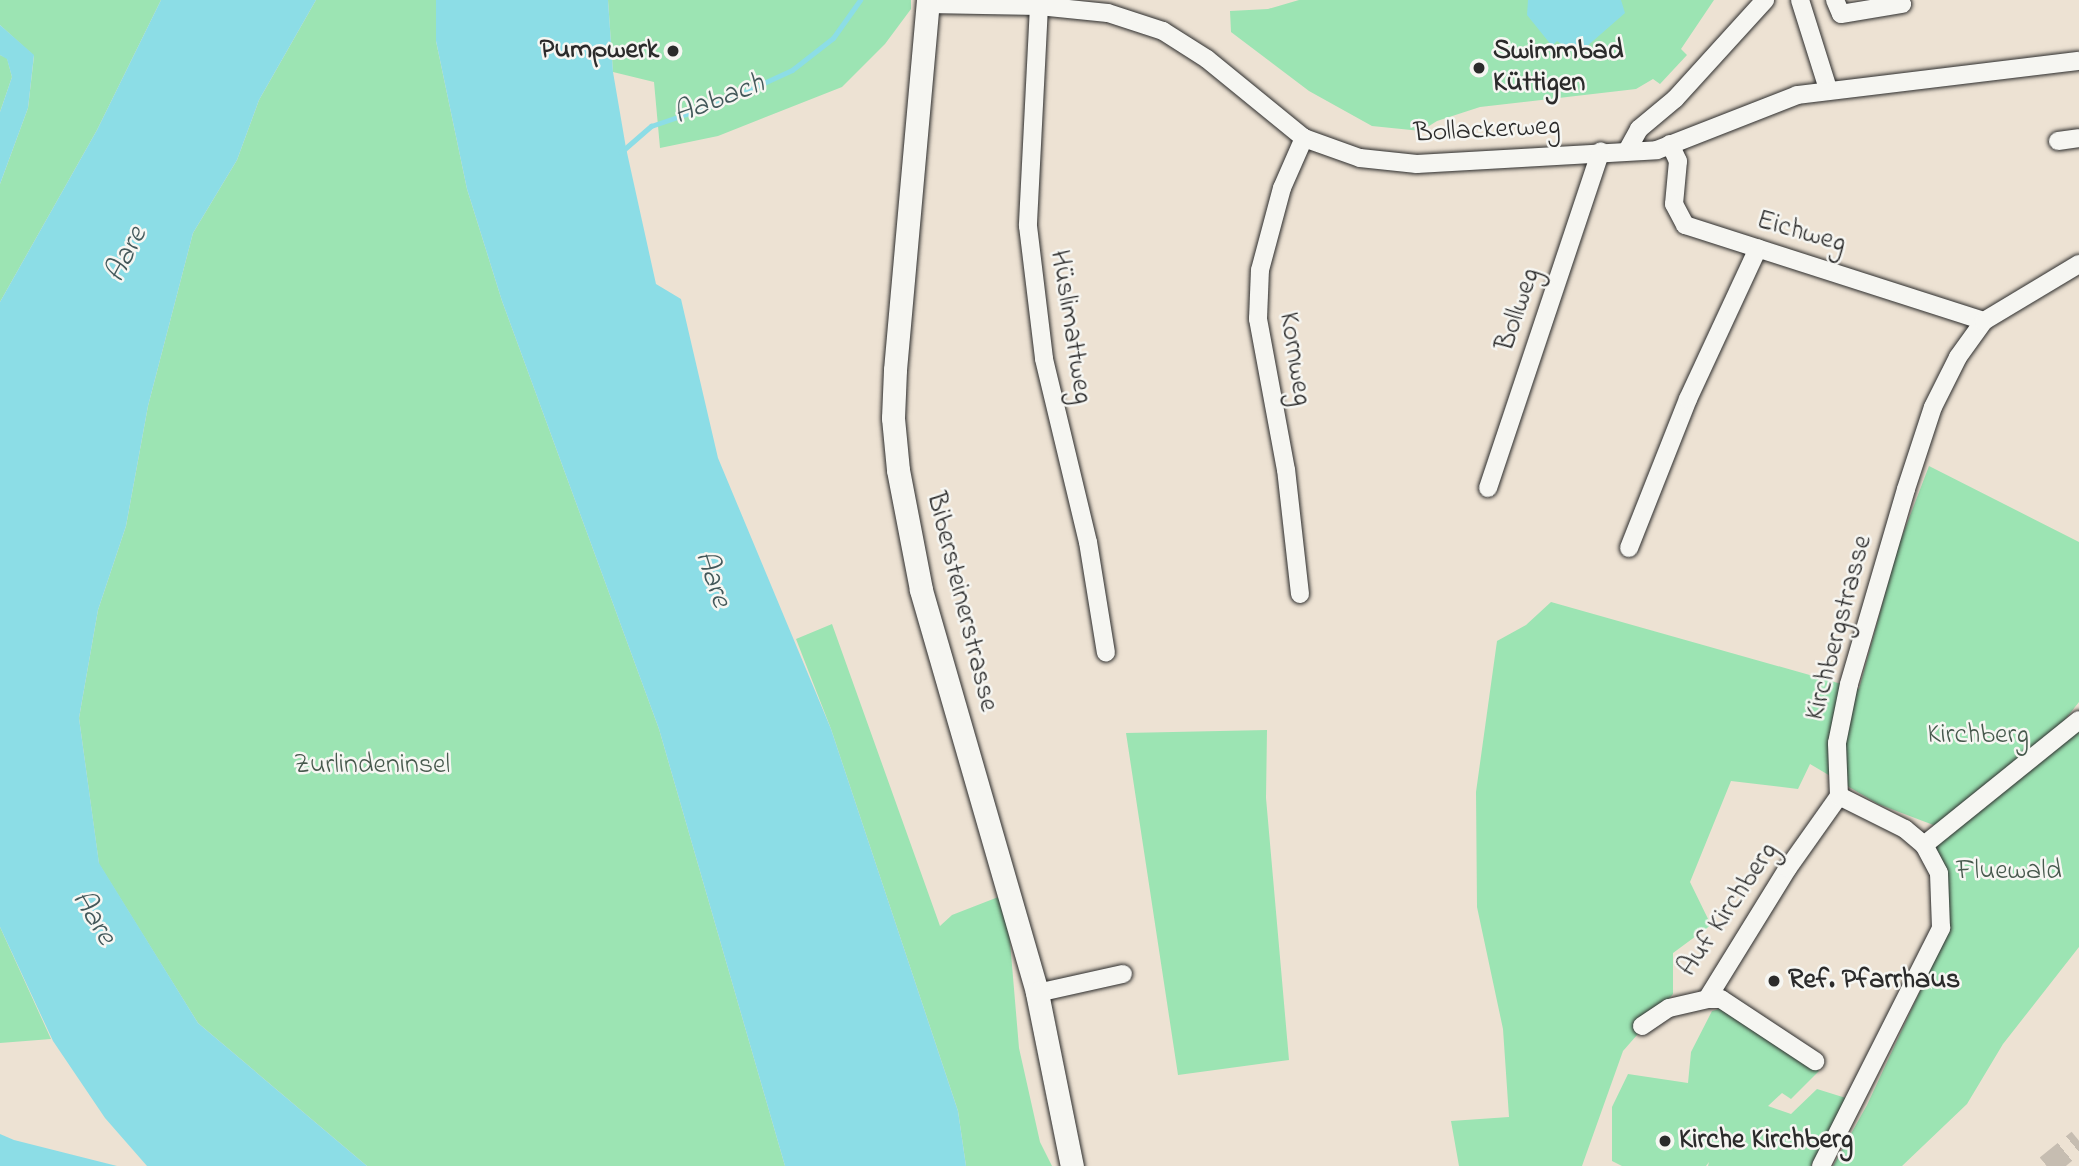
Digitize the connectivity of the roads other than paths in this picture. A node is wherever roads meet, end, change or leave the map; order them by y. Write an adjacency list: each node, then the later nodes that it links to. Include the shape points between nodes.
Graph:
1 (1765, 0): 13 (street, via 1675,99 1639,129)
2 (1800, 0): 8 (street)
3 (1835, 0): 5 (street, via 1841,14)
4 (927, 2): 6 (street, Bollackerweg); 26 (main road, Bibersteinerstrasse, via 895,370 898,470 921,590)
5 (1902, 4)
6 (1039, 6): 9 (street, Bollackerweg, via 1108,13 1163,31 1207,59); 21 (street, Hüslimattweg, via 1028,226 1044,359 1088,542)
7 (2079, 61): 8 (street, Bollackerweg)
8 (1828, 89): 12 (street, Bollackerweg, via 1737,116)
9 (1304, 138): 14 (street, Bollackerweg, via 1360,158 1417,164); 20 (street, Kornweg, via 1282,188 1259,270 1258,319 1286,470)
10 (2079, 138): 11 (street)
11 (2058, 141)
12 (1670, 144): 13 (street, Bollackerweg, via 1657,150); 15 (street, Eichweg, via 1678,161 1674,204 1685,225)
13 (1628, 149): 14 (street, Bollackerweg)
14 (1601, 151): 18 (street, Bollweg)
15 (1758, 248): 17 (street, Eichweg); 19 (street, via 1688,399)
16 (2079, 264): 17 (street, Kirchbergstrasse)
17 (1984, 321): 23 (street, Kirchbergstrasse, via 1933,407 1906,489 1836,743)
18 (1488, 488)
19 (1629, 548)
20 (1300, 594)
21 (1106, 653)
22 (2079, 720): 24 (street)
23 (1839, 796): 24 (street, via 1905,829); 27 (street, Auf Kirchberg, via 1788,868)
24 (1924, 845): 31 (street, via 1939,873 1941,928)
25 (1123, 974): 26 (street)
26 (1037, 993): 30 (main road, Bibersteinerstrasse)
27 (1707, 999): 28 (street, Auf Kirchberg, via 1668,1008); 29 (street, via 1721,999)
28 (1642, 1026)
29 (1815, 1061)
30 (1072, 1166)
31 (1821, 1166)

